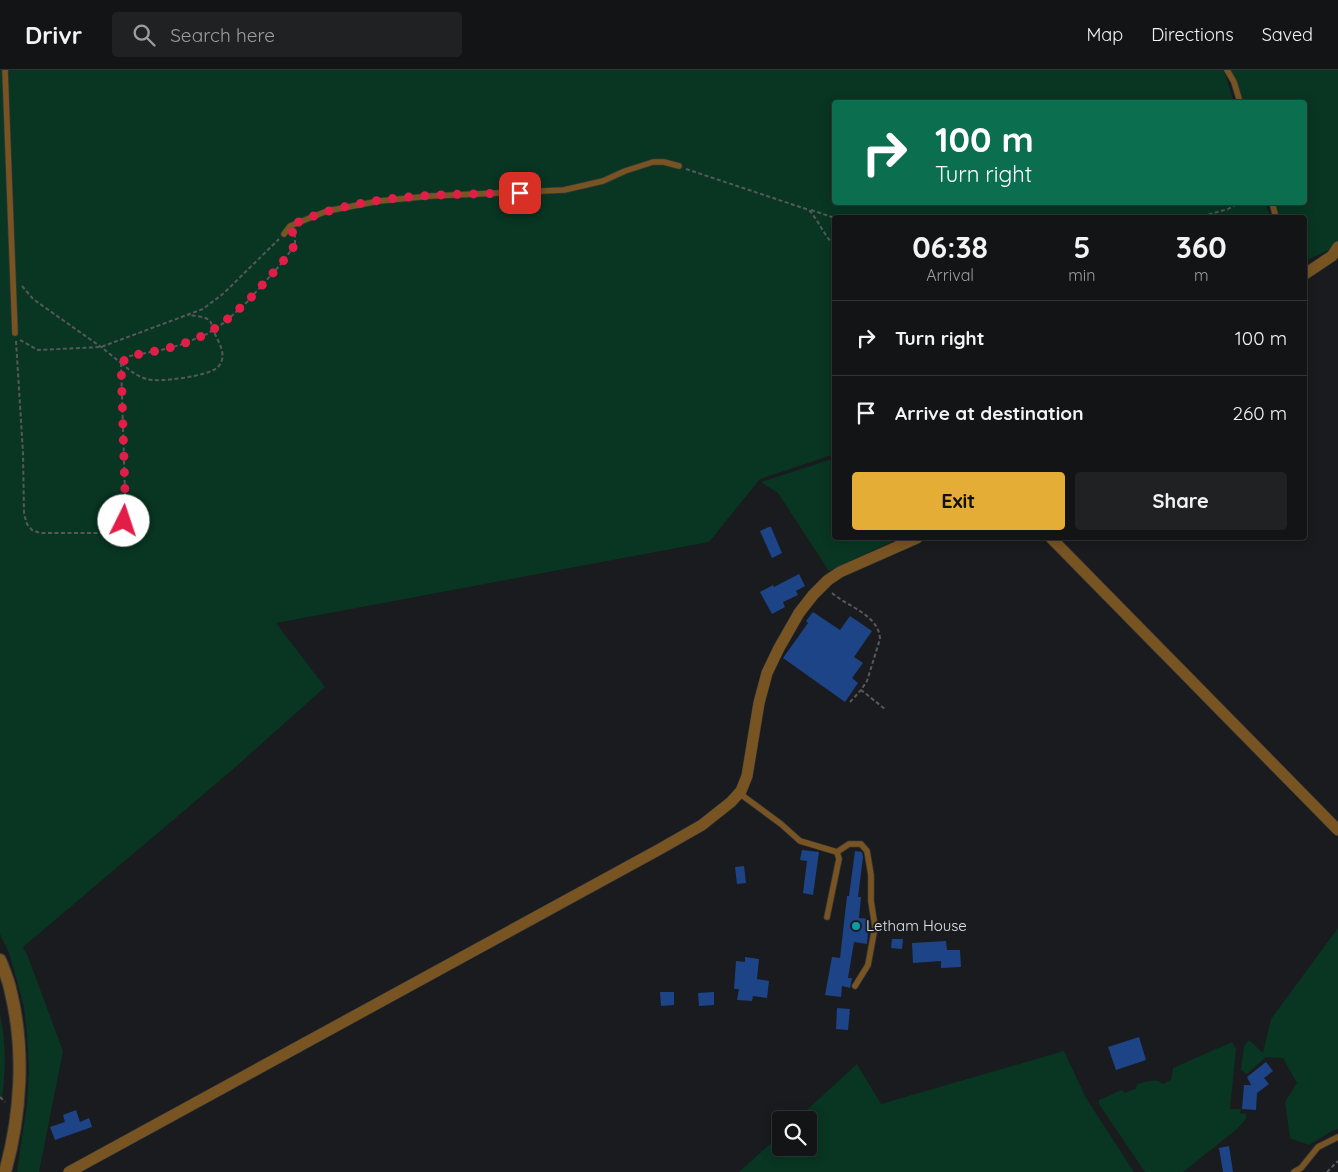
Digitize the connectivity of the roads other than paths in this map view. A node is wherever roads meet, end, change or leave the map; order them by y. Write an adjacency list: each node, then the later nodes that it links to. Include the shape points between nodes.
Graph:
1 (5, 70): 8 (lane)
2 (1227, 70): 3 (lane)
3 (1239, 100)
4 (679, 166): 5 (lane, via 653,162 603,181 564,190 379,201 326,211 290,226)
5 (284, 234)
6 (1338, 247): 7 (street, via 1332,256)
7 (1307, 273)
8 (15, 333)
9 (912, 540): 11 (street, via 840,572 823,585 799,613 767,673 746,776)
10 (1053, 540): 12 (street)
11 (739, 793): 13 (lane, via 800,841); 19 (street, via 702,825 660,849)
12 (1338, 830)
13 (837, 852): 14 (lane, via 839,859); 16 (lane, via 849,844 861,844 868,851 872,875 875,927 868,965)
14 (827, 917)
15 (0, 960): 18 (street, via 11,992 18,1032 19,1077 14,1135)
16 (855, 986)
17 (1338, 1137): 20 (lane, via 1318,1147)
18 (5, 1172)
19 (69, 1172)
20 (1294, 1172)

